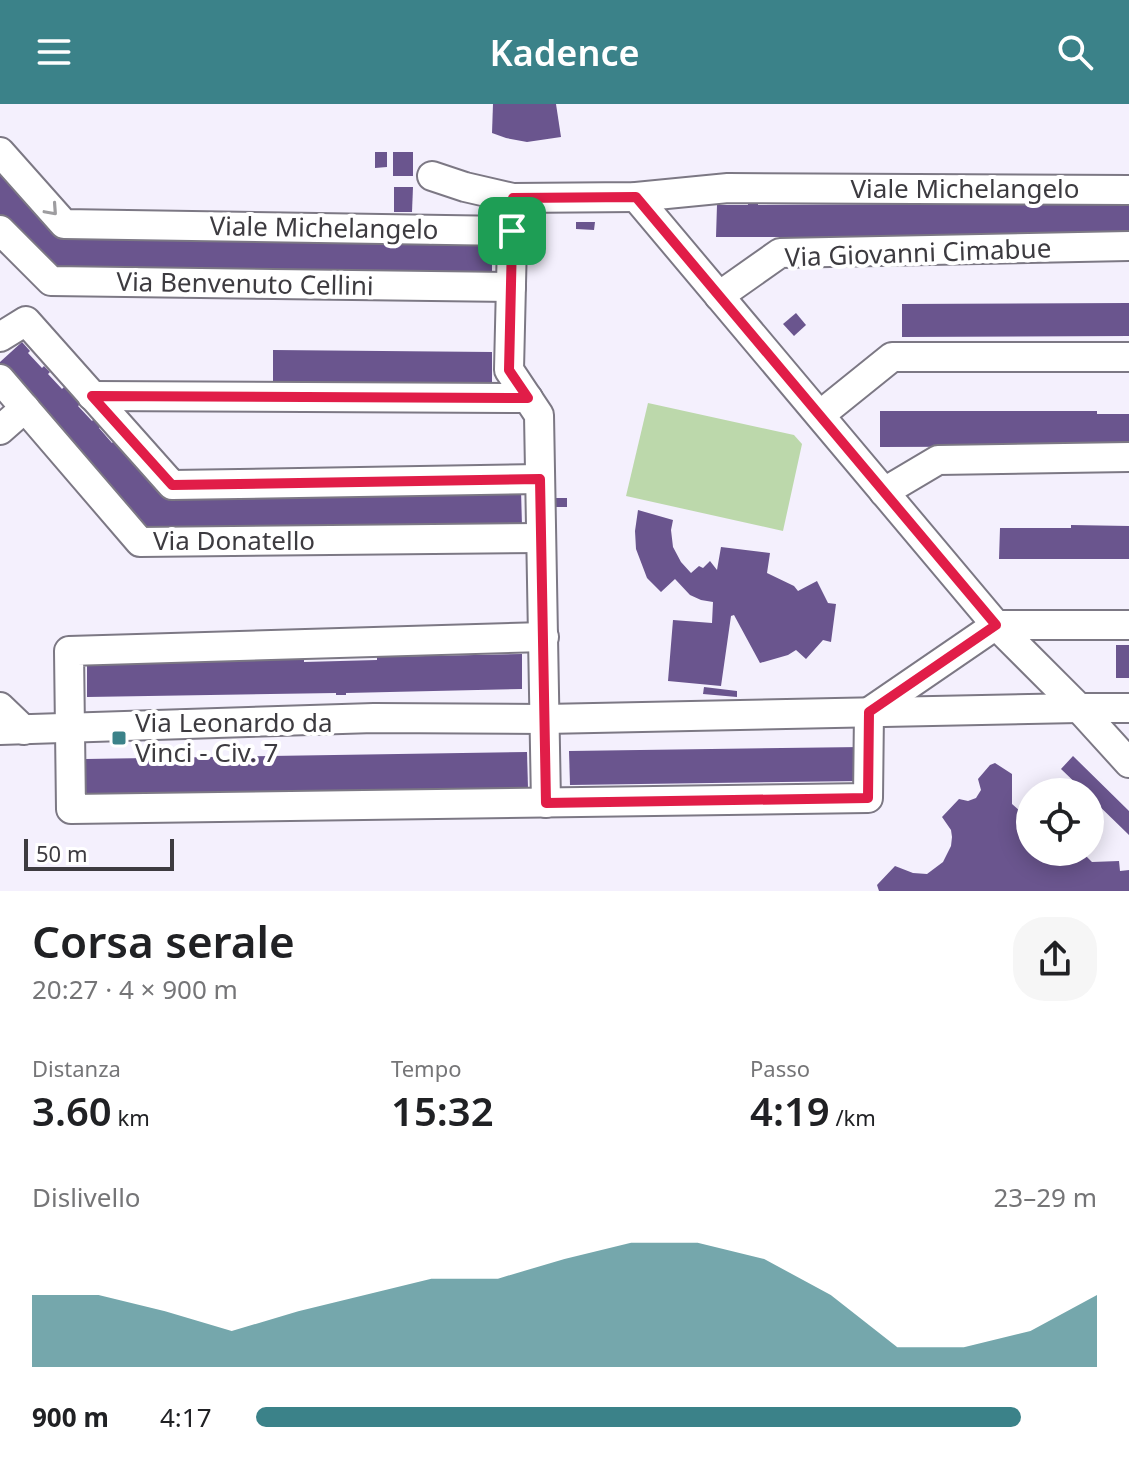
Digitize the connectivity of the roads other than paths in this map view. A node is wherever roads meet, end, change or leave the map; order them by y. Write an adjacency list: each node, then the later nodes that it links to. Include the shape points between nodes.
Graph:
1 (0, 152): 7 (street, Viale Michelangelo, one-way to 7, via 64,224)
2 (432, 176): 5 (street, Viale Michelangelo)
3 (1129, 190): 4 (street, Viale Michelangelo, via 728,188)
4 (636, 197): 5 (street, Viale Michelangelo); 10 (street)
5 (513, 198): 7 (street)
6 (0, 230): 9 (street, Via Benvenuto Cellini, via 51,281)
7 (512, 231): 9 (street)
8 (1129, 246): 10 (street, Via Giovanni Cimabue, via 780,253)
9 (511, 287): 15 (street, via 509,370)
10 (719, 296): 17 (street)
11 (0, 337): 14 (street, via 26,321)
12 (1129, 357): 17 (street, via 892,357)
13 (0, 379): 16 (street, Via Donatello)
14 (92, 396): 15 (street); 20 (street, via 172,485)
15 (528, 398): 20 (street, via 539,415)
16 (25, 408): 18 (street); 22 (street, Via Donatello, via 140,542)
17 (820, 415): 21 (street)
18 (0, 430)
19 (1129, 457): 21 (street, via 938,460)
20 (540, 479): 22 (street)
21 (884, 492): 23 (street)
22 (541, 538): 25 (street)
23 (996, 625): 24 (street); 27 (street); 29 (street)
24 (1129, 625)
25 (544, 637): 30 (street); 31 (street, via 69,651)
26 (0, 707): 32 (street)
27 (1079, 708): 28 (street); 29 (street); 33 (street)
28 (1129, 708)
29 (869, 712): 30 (street); 34 (street, via 868,798)
30 (545, 719): 31 (street, via 374,718); 34 (street)
31 (70, 729): 32 (street); 34 (street, via 71,809)
32 (12, 730)
33 (1129, 763)
34 (546, 803)

